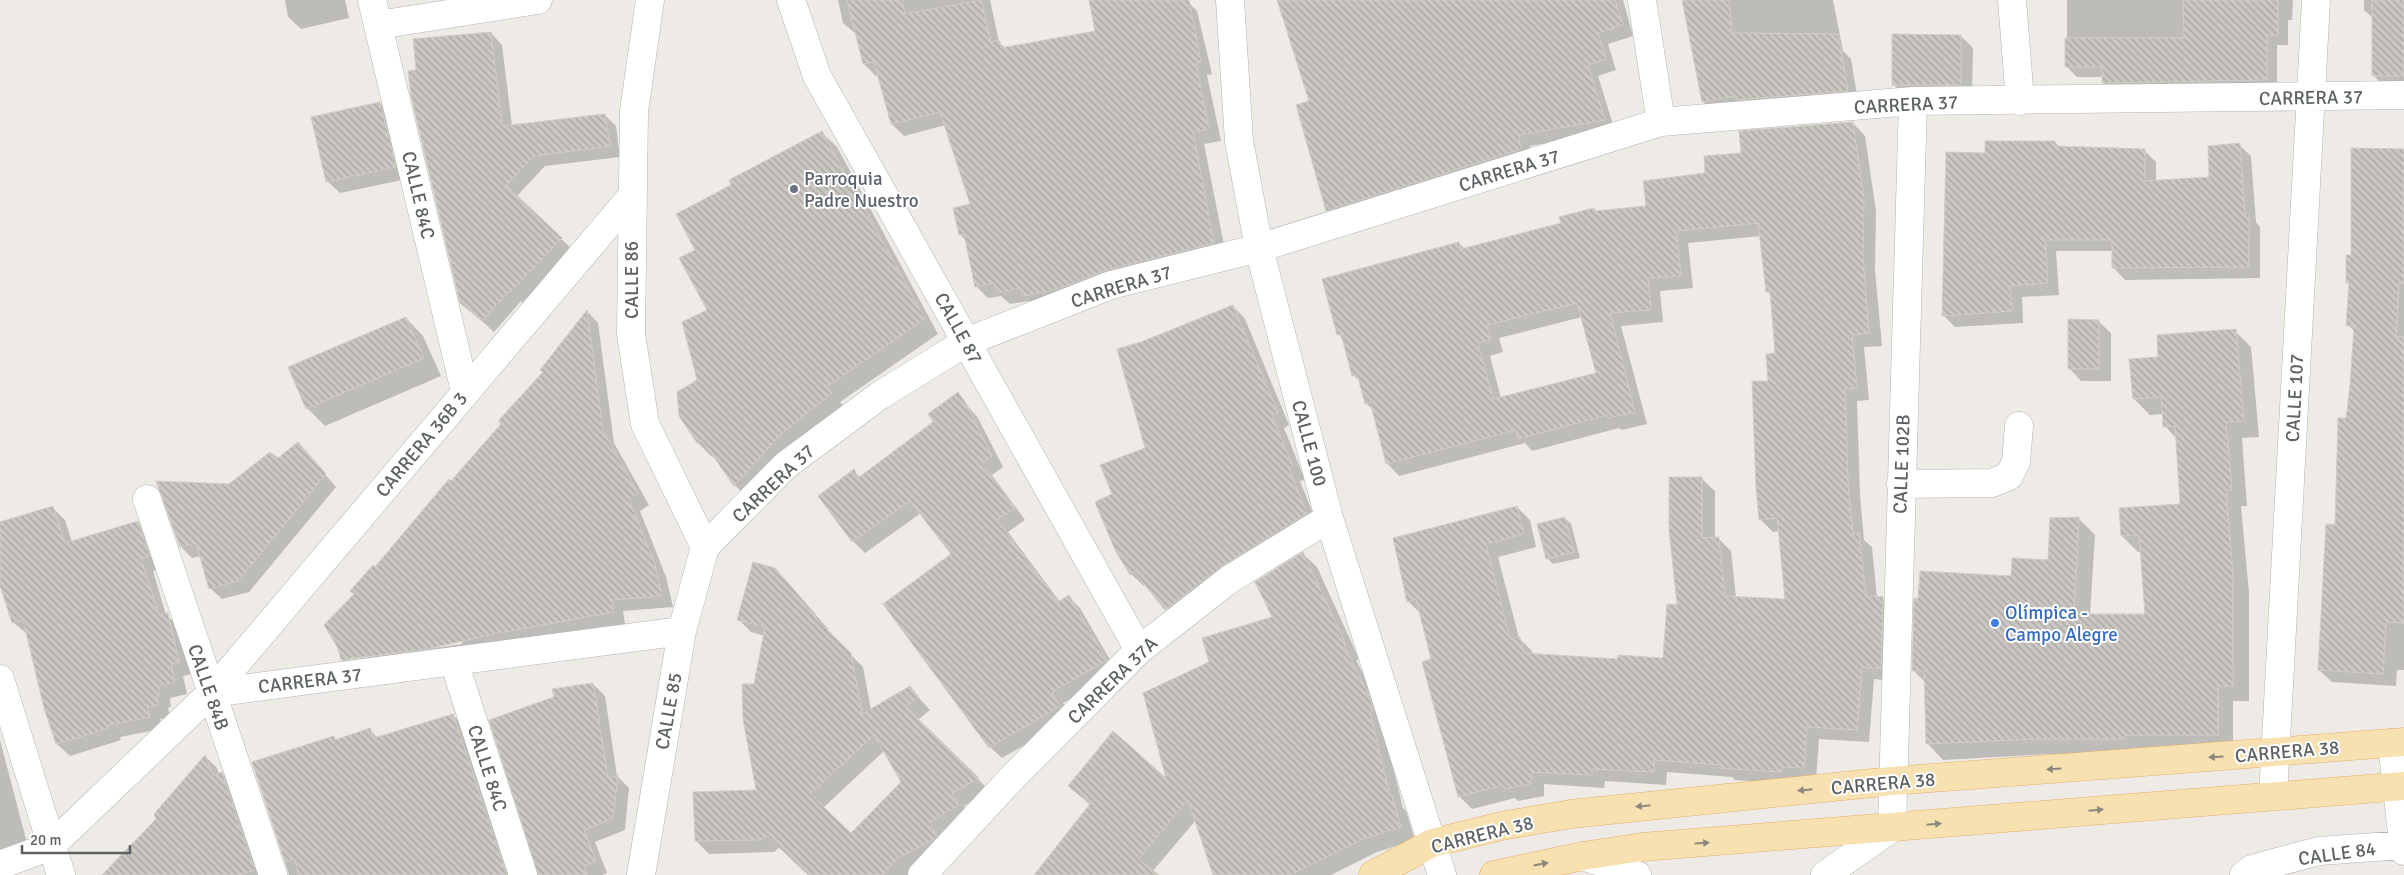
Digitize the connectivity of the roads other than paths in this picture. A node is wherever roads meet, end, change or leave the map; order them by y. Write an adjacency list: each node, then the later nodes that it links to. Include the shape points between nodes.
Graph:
1 (538, 0): 8 (street)
2 (650, 0): 14 (street, CALLE 86, via 634,111)
3 (791, 0): 16 (street, CALLE 87, via 817,76)
4 (1230, 0): 15 (street, CALLE 100, via 1239,140)
5 (1642, 0): 13 (street)
6 (2012, 0): 12 (street)
7 (2316, 0): 10 (street, CALLE 107)
8 (375, 13): 17 (street, CALLE 84C)
9 (2404, 94): 10 (street, CARRERA 37)
10 (2311, 97): 12 (street, CARRERA 37); 29 (street, CALLE 107)
11 (1913, 101): 12 (street, CARRERA 37); 13 (street, CARRERA 37); 19 (street, CALLE 102B)
12 (2020, 101)
13 (1661, 122): 15 (street, CARRERA 37)
14 (632, 196): 17 (street, CARRERA 36B 3); 22 (street, CALLE 86, via 631,334 645,424)
15 (1259, 248): 16 (street, CARRERA 37, via 1111,284); 21 (street, CALLE 100)
16 (966, 342): 22 (street, CARRERA 37, via 879,396 786,465); 24 (street, CALLE 87)
17 (466, 391): 27 (street, CARRERA 36B 3)
18 (2019, 426): 19 (street, via 2016,462 2009,476 1992,483)
19 (1901, 484): 30 (street, CALLE 102B)
20 (147, 499): 27 (street, CALLE 84B)
21 (1329, 518): 24 (street, CARRERA 37A, via 1230,579); 34 (street, CALLE 100)
22 (705, 547): 23 (street, CALLE 85)
23 (682, 631): 25 (street, CARRERA 37); 40 (street, CALLE 85)
24 (1139, 650): 44 (street, CARRERA 37A, via 1012,778)
25 (454, 662): 27 (street, CARRERA 37); 43 (street, CALLE 84C)
26 (0, 679): 36 (street)
27 (212, 693): 36 (street); 42 (street, CALLE 84B)
28 (2398, 742): 29 (main road, CARRERA 38); 31 (street)
29 (2274, 752): 30 (main road, CARRERA 38, one-way to 30); 32 (street, CALLE 107)
30 (1892, 781): 33 (street, CALLE 102B); 34 (main road, CARRERA 38, one-way to 34, via 1571,814 1501,826)
31 (2400, 786): 32 (main road); 35 (street)
32 (2273, 796): 33 (main road, one-way to 32)
33 (1892, 828): 38 (main road, one-way to 33, via 1642,848); 49 (street)
34 (1432, 843): 45 (main road, CARRERA 38); 46 (street, CALLE 100)
35 (2404, 845): 37 (street); 50 (street, CALLE 84, via 2319,851)
36 (51, 846): 39 (street); 41 (street)
37 (2404, 851)
38 (1582, 856): 47 (main road, one-way to 38); 48 (street)
39 (0, 865)
40 (644, 871)
41 (61, 875)
42 (273, 875)
43 (523, 875)
44 (922, 875)
45 (1372, 875)
46 (1442, 875)
47 (1494, 875)
48 (1637, 875)
49 (1825, 875)
50 (2244, 875)

